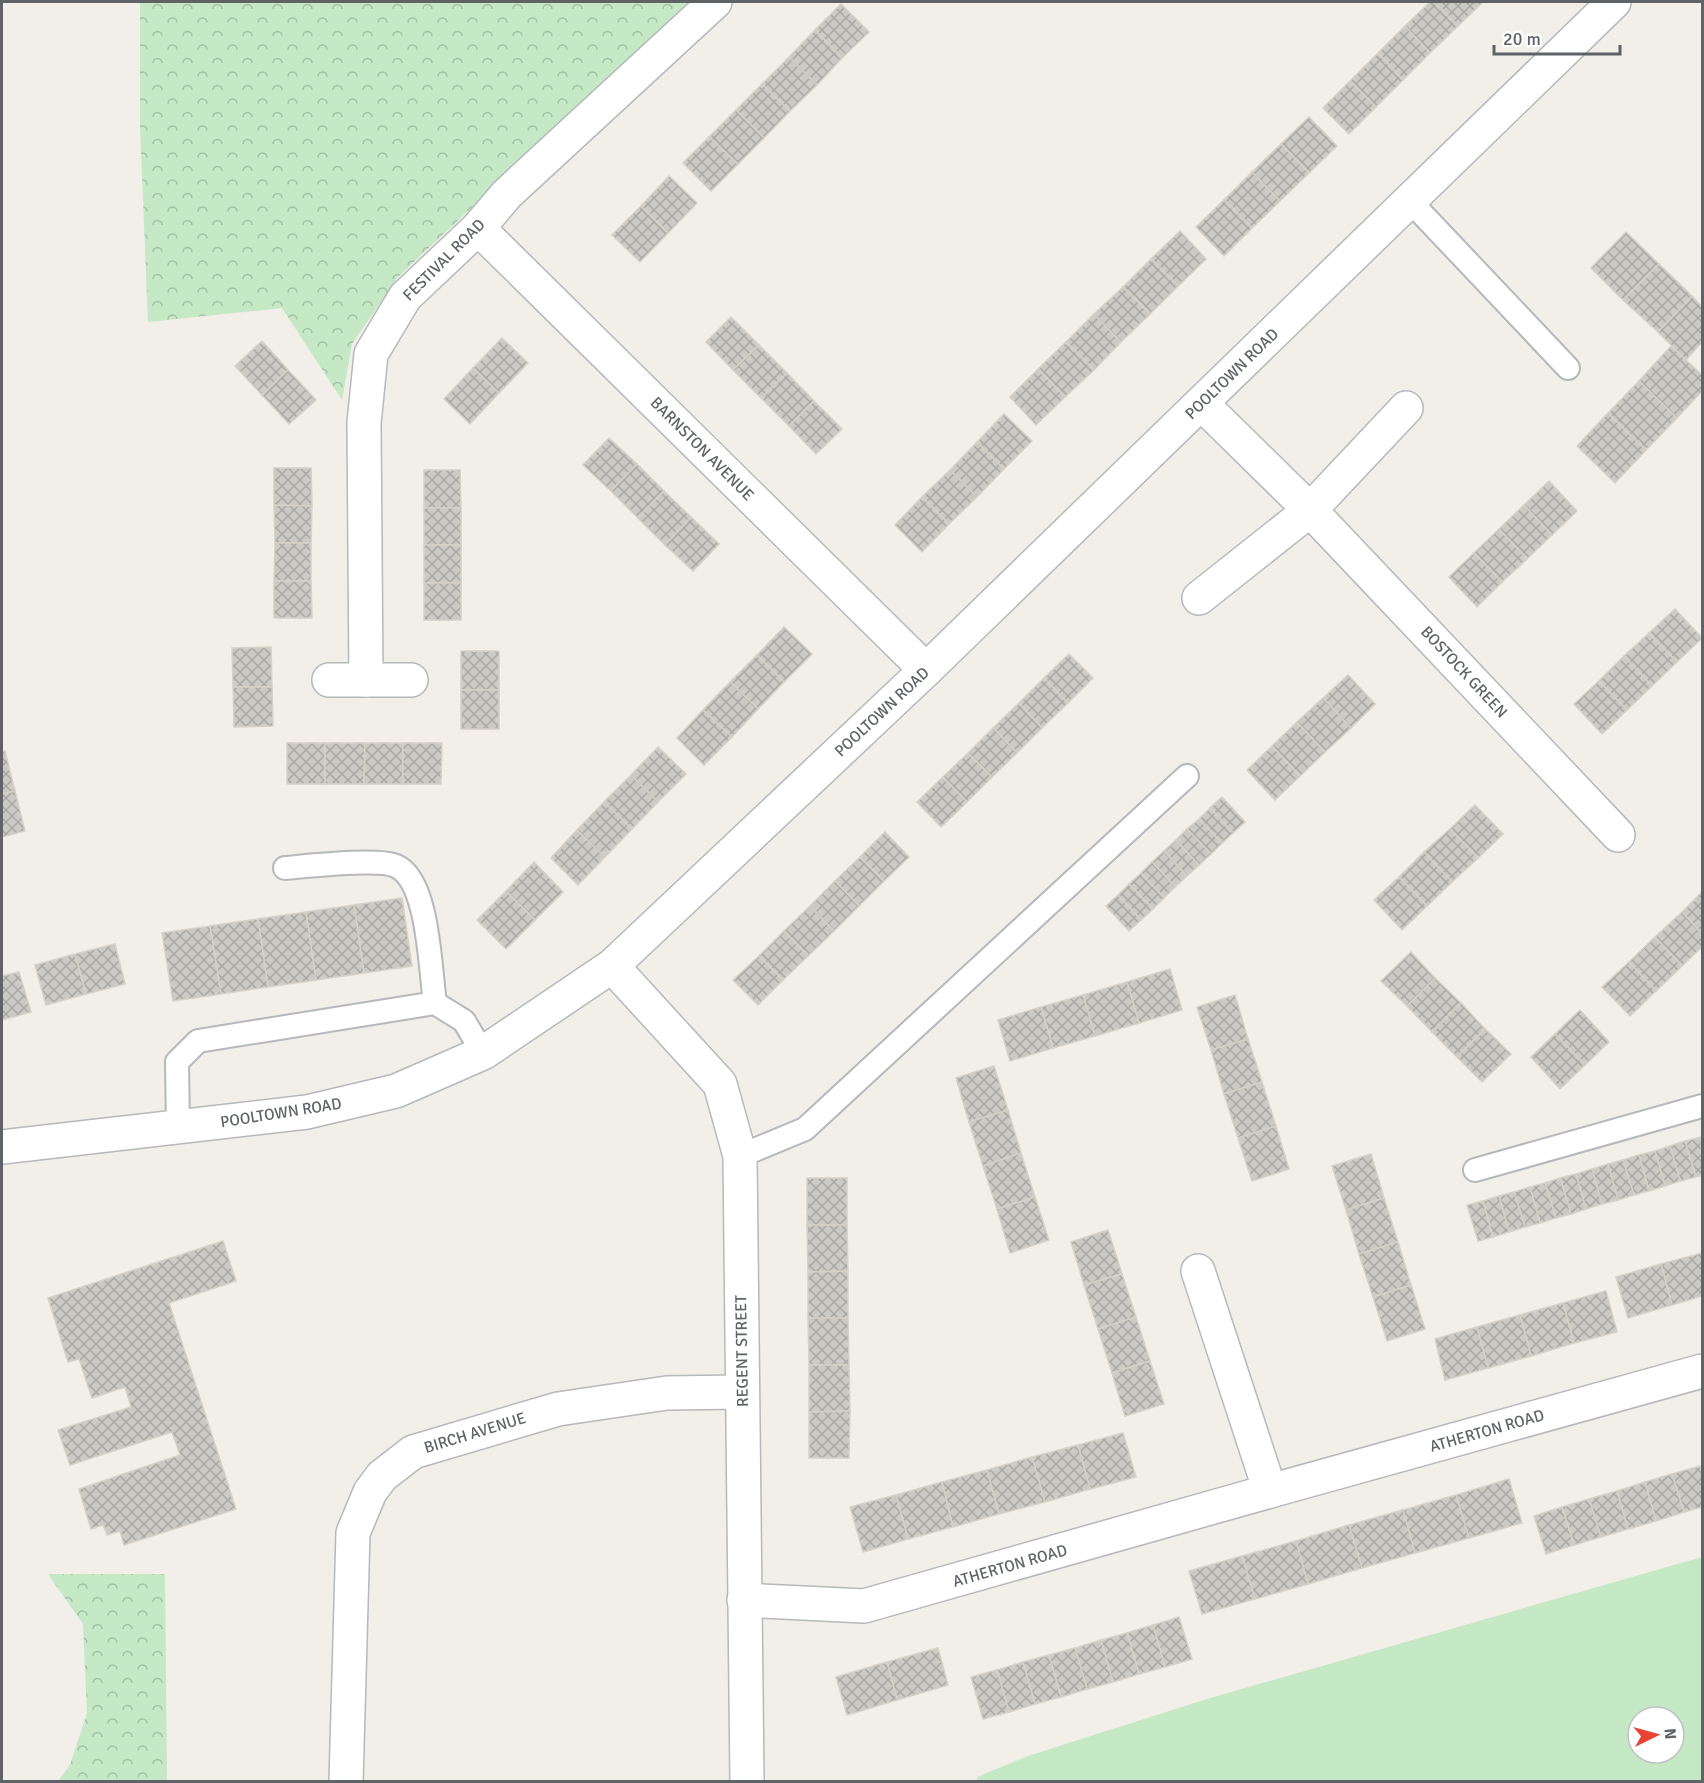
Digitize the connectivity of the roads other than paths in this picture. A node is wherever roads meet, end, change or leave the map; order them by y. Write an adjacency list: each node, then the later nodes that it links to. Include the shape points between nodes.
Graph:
1 (715, 2): 4 (street, FESTIVAL ROAD, via 507,194)
2 (1614, 2): 3 (street, POOLTOWN ROAD)
3 (1410, 201): 5 (lane); 6 (street, POOLTOWN ROAD)
4 (478, 228): 10 (street, BARNSTON AVENUE); 12 (street, FESTIVAL ROAD, via 405,297 371,354 364,423)
5 (1568, 368)
6 (1202, 404): 8 (street, BOSTOCK GREEN); 10 (street, POOLTOWN ROAD)
7 (1406, 408): 8 (street)
8 (1310, 510): 9 (street); 15 (street, BOSTOCK GREEN)
9 (1199, 598)
10 (926, 670): 17 (street, POOLTOWN ROAD)
11 (329, 680): 12 (street)
12 (366, 680): 13 (street)
13 (411, 680)
14 (1187, 776): 23 (lane, via 805,1129)
15 (1618, 835)
16 (285, 868): 18 (lane, via 395,865 410,875 420,895)
17 (612, 966): 19 (street, POOLTOWN ROAD); 23 (street, REGENT STREET, via 720,1084)
18 (435, 1003): 19 (lane, via 464,1021); 21 (lane, via 198,1041 177,1062)
19 (483, 1053): 21 (street, POOLTOWN ROAD, via 396,1091 307,1112)
20 (1702, 1106): 24 (lane)
21 (178, 1128): 22 (street, POOLTOWN ROAD)
22 (2, 1147)
23 (740, 1156): 27 (street, REGENT STREET)
24 (1475, 1170)
25 (1198, 1271): 28 (street)
26 (1702, 1371): 28 (street, ATHERTON ROAD)
27 (742, 1392): 29 (street, REGENT STREET); 30 (street, BIRCH AVENUE, via 667,1393 558,1409 413,1452 382,1476 360,1512 353,1533)
28 (1270, 1491): 29 (street, ATHERTON ROAD, via 864,1606)
29 (744, 1600): 31 (street, REGENT STREET)
30 (346, 1782)
31 (747, 1782)

